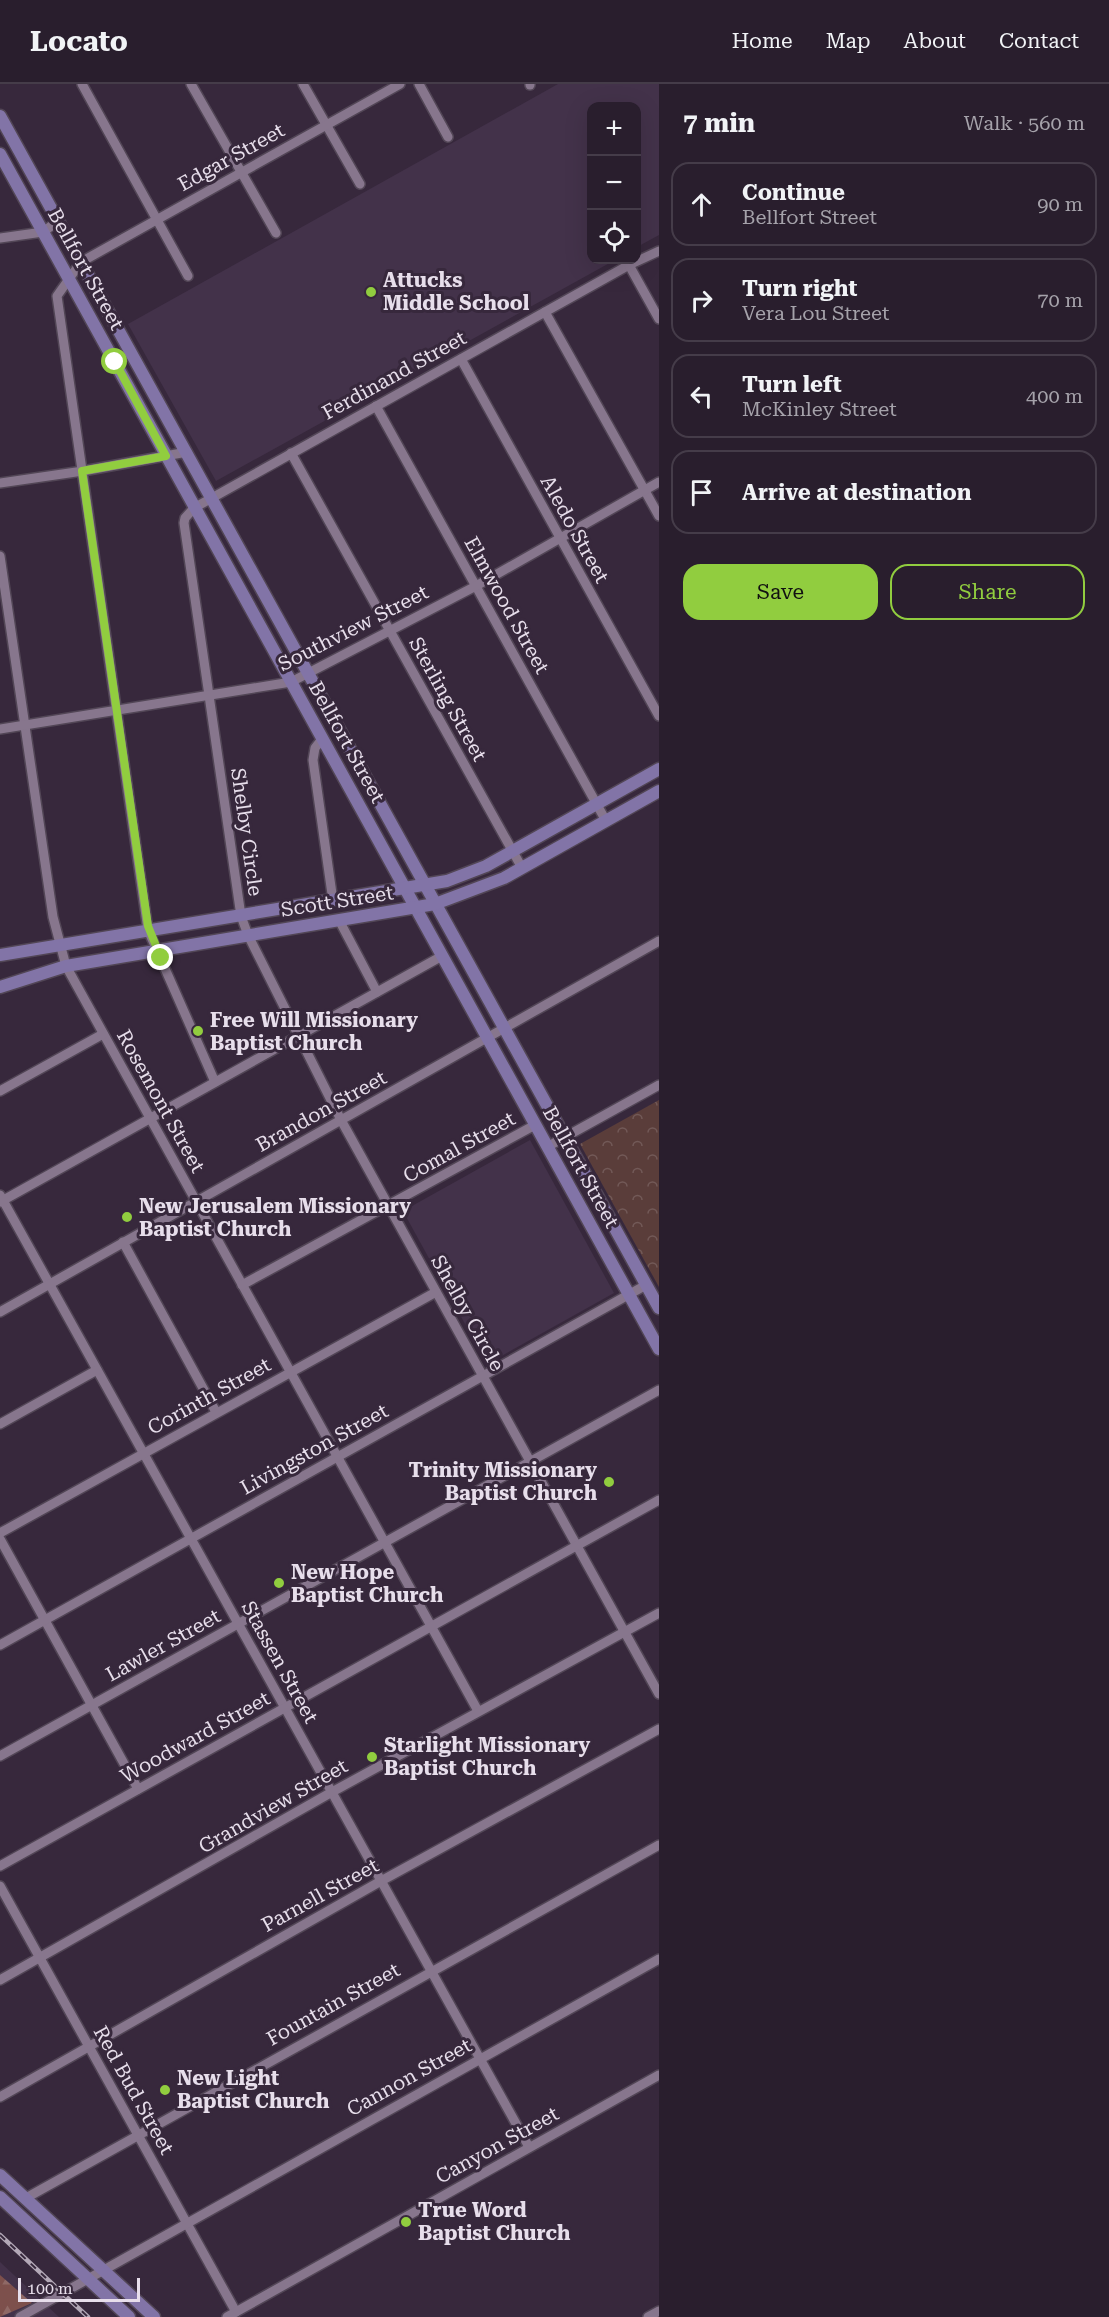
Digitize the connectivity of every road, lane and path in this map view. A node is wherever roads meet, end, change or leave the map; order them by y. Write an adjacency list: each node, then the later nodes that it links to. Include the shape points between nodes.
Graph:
1 (82, 84): 12 (street)
2 (191, 84): 10 (street)
3 (303, 84): 7 (street)
4 (400, 84): 7 (street, Edgar Street)
5 (419, 84): 8 (street)
6 (0, 116): 13 (main road, Bellfort Street)
7 (326, 125): 10 (street, Edgar Street); 11 (street)
8 (448, 137)
9 (0, 154): 14 (main road, Bellfort Street)
10 (241, 172): 12 (street, Edgar Street); 15 (street)
11 (360, 184)
12 (157, 219): 18 (street, Edgar Street); 20 (street)
13 (58, 221): 14 (street); 18 (main road, Bellfort Street)
14 (43, 232): 16 (street); 21 (main road, Bellfort Street)
15 (276, 233)
16 (0, 238)
17 (659, 251): 19 (street, Ferdinand Street)
18 (81, 262): 21 (street); 24 (main road, Bellfort Street)
19 (629, 265): 22 (street, Ferdinand Street); 23 (street)
20 (189, 276)
21 (68, 280): 26 (main road, Bellfort Street); 31 (street, via 57,296)
22 (545, 312): 25 (street, Ferdinand Street); 34 (street)
23 (659, 319)
24 (132, 352): 26 (main road); 28 (main road, Bellfort Street)
25 (461, 359): 27 (street, Ferdinand Street); 38 (street, Aledo Street)
26 (115, 362): 30 (main road, Bellfort Street)
27 (376, 406): 29 (street, Ferdinand Street); 41 (street, Elmwood Street)
28 (187, 452): 30 (street); 35 (main road, Bellfort Street)
29 (291, 453): 35 (street, Ferdinand Street); 43 (street, Sterling Street)
30 (166, 456): 31 (street); 36 (main road, Bellfort Street)
31 (82, 471): 33 (street); 47 (street)
32 (659, 482): 34 (street, Southview Street)
33 (0, 483)
34 (644, 490): 37 (street); 38 (street, Southview Street)
35 (212, 498): 36 (street); 40 (main road, Bellfort Street)
36 (194, 508): 42 (main road, Bellfort Street); 46 (street, Shelby Circle, via 184,523)
37 (659, 516)
38 (560, 538): 41 (street, Southview Street); 48 (street, Aledo Street)
39 (0, 555): 49 (street, Rosemont Street)
40 (260, 586): 42 (main road); 44 (main road, Bellfort Street)
41 (476, 586): 43 (street, Southview Street); 56 (street, Elmwood Street)
42 (243, 595): 45 (main road, Bellfort Street)
43 (390, 631): 44 (street, Southview Street); 58 (street, Sterling Street)
44 (310, 675): 45 (street, Southview Street); 52 (main road, Bellfort Street)
45 (291, 682): 46 (street, Southview Street); 51 (main road, Bellfort Street)
46 (209, 697): 47 (street, Southview Street); 65 (street, Shelby Circle)
47 (117, 711): 49 (street, Southview Street); 67 (street)
48 (659, 716)
49 (26, 725): 50 (street, Southview Street); 70 (street, Rosemont Street)
50 (0, 729)
51 (322, 739): 53 (main road, Bellfort Street); 62 (street, via 313,760)
52 (356, 759): 53 (main road); 60 (main road, Bellfort Street)
53 (339, 769): 61 (main road, Bellfort Street)
54 (659, 769): 56 (main road, Scott Street)
55 (659, 791): 57 (main road, Scott Street)
56 (597, 803): 57 (street, Elmwood Street); 58 (main road, Scott Street)
57 (606, 821): 59 (main road, Scott Street)
58 (513, 851): 59 (street, Sterling Street); 60 (main road, Scott Street, via 466,875)
59 (522, 868): 63 (main road, Scott Street)
60 (426, 886): 61 (main road, Scott Street); 63 (main road, Bellfort Street)
61 (405, 889): 62 (main road, Scott Street); 64 (main road, Bellfort Street)
62 (333, 901): 65 (main road, Scott Street)
63 (435, 904): 64 (main road, Scott Street); 77 (main road, Bellfort Street)
64 (416, 908): 66 (main road, Scott Street); 73 (main road, Bellfort Street)
65 (241, 916): 67 (main road, Scott Street); 68 (street, Shelby Circle)
66 (339, 920): 68 (main road, Scott Street); 76 (street)
67 (148, 930): 70 (main road, Scott Street); 71 (street)
68 (248, 935): 71 (main road, Scott Street); 79 (street, Shelby Circle)
69 (659, 941): 77 (street, Brandon Street)
70 (59, 945): 72 (main road, Scott Street); 74 (street, Rosemont Street)
71 (159, 951): 74 (main road, Scott Street); 81 (street)
72 (0, 956)
73 (442, 956): 76 (street); 80 (main road, Bellfort Street)
74 (66, 966): 75 (main road, Scott Street); 78 (street, Rosemont Street)
75 (0, 987)
76 (377, 992): 79 (street)
77 (505, 1029): 80 (street, Brandon Street); 87 (main road, Bellfort Street)
78 (103, 1034): 83 (street); 84 (street, Rosemont Street)
79 (300, 1036): 81 (street); 85 (street, Shelby Circle)
80 (488, 1039): 85 (street, Brandon Street); 86 (main road, Bellfort Street)
81 (215, 1082): 84 (street)
82 (659, 1085): 87 (street)
83 (0, 1091)
84 (150, 1119): 89 (street); 90 (street, Rosemont Street)
85 (341, 1120): 90 (street, Brandon Street); 91 (street, Shelby Circle)
86 (535, 1125): 88 (main road, Bellfort Street); 91 (street, Comal Street)
87 (565, 1137): 88 (street); 95 (main road, Bellfort Street)
88 (548, 1147): 97 (main road, Bellfort Street)
89 (1, 1199): 93 (street, Stassen Street)
90 (195, 1201): 92 (street, Brandon Street); 94 (street, Rosemont Street)
91 (389, 1206): 94 (street, Comal Street); 96 (street, Shelby Circle)
92 (123, 1242): 93 (street, Brandon Street); 105 (street)
93 (50, 1284): 99 (street, Brandon Street); 101 (street, Stassen Street)
94 (242, 1285): 102 (street, Rosemont Street)
95 (646, 1285): 97 (street, Livingston Street); 98 (main road, Bellfort Street)
96 (436, 1292): 102 (street, Corinth Street); 103 (street, Shelby Circle)
97 (629, 1294): 100 (main road, Bellfort Street); 103 (street, Livingston Street)
98 (659, 1308)
99 (0, 1312)
100 (659, 1348)
101 (97, 1370): 106 (street); 107 (street, Stassen Street)
102 (290, 1371): 105 (street, Corinth Street); 108 (street, Rosemont Street)
103 (483, 1377): 108 (street, Livingston Street); 109 (street, Shelby Circle)
104 (659, 1390): 109 (street, Lawler Street)
105 (216, 1412): 107 (street, Corinth Street)
106 (0, 1424)
107 (143, 1453): 111 (street, Corinth Street); 112 (street, Stassen Street)
108 (338, 1457): 112 (street, Livingston Street); 114 (street, Rosemont Street)
109 (529, 1461): 114 (street, Lawler Street); 115 (street, Shelby Circle)
110 (659, 1500): 115 (street, Woodward Street)
111 (0, 1533)
112 (191, 1538): 117 (street, Livingston Street); 118 (street, Stassen Street)
113 (0, 1539): 117 (street)
114 (384, 1541): 118 (street, Lawler Street); 119 (street, Rosemont Street)
115 (576, 1545): 119 (street, Woodward Street); 120 (street, Shelby Circle)
116 (659, 1613): 120 (street, Grandview Street)
117 (45, 1620): 121 (street, Livingston Street); 123 (street)
118 (238, 1623): 123 (street, Lawler Street); 124 (street, Stassen Street)
119 (432, 1627): 124 (street, Woodward Street); 125 (street, Rosemont Street)
120 (624, 1632): 122 (street, Shelby Circle); 125 (street, Grandview Street)
121 (0, 1645)
122 (659, 1694)
123 (92, 1706): 127 (street, Lawler Street); 128 (street)
124 (285, 1708): 128 (street, Woodward Street); 129 (street, Stassen Street)
125 (478, 1711): 129 (street, Grandview Street)
126 (659, 1729): 132 (street, Parnell Street)
127 (0, 1756)
128 (138, 1789): 131 (street, Woodward Street)
129 (332, 1792): 132 (street, Stassen Street); 134 (street, Grandview Street)
130 (659, 1845): 136 (street, Fountain Street)
131 (0, 1866)
132 (381, 1881): 136 (street, Stassen Street); 138 (street, Parnell Street)
133 (0, 1886): 134 (street, Red Bud Street)
134 (40, 1957): 137 (street, Grandview Street); 138 (street, Red Bud Street)
135 (659, 1959): 139 (street, Cannon Street)
136 (431, 1970): 139 (street, Stassen Street); 142 (street, Fountain Street)
137 (0, 1980)
138 (88, 2045): 141 (street, Parnell Street); 142 (street, Red Bud Street)
139 (479, 2058): 143 (street, Stassen Street); 147 (street, Cannon Street)
140 (659, 2075): 143 (street, Canyon Street)
141 (0, 2097)
142 (137, 2134): 146 (street, Fountain Street); 147 (street, Red Bud Street)
143 (529, 2147): 151 (street, Canyon Street)
144 (0, 2175): 146 (main road)
145 (0, 2197): 149 (main road)
146 (26, 2198): 148 (main road)
147 (186, 2222): 148 (street, Cannon Street); 151 (street, Red Bud Street)
148 (104, 2272): 149 (street, Cannon Street); 154 (main road)
149 (89, 2280): 152 (street, Cannon Street); 153 (main road)
150 (659, 2311): 155 (street)
151 (231, 2315)
152 (20, 2317)
153 (129, 2317)
154 (154, 2317)
155 (648, 2317)

